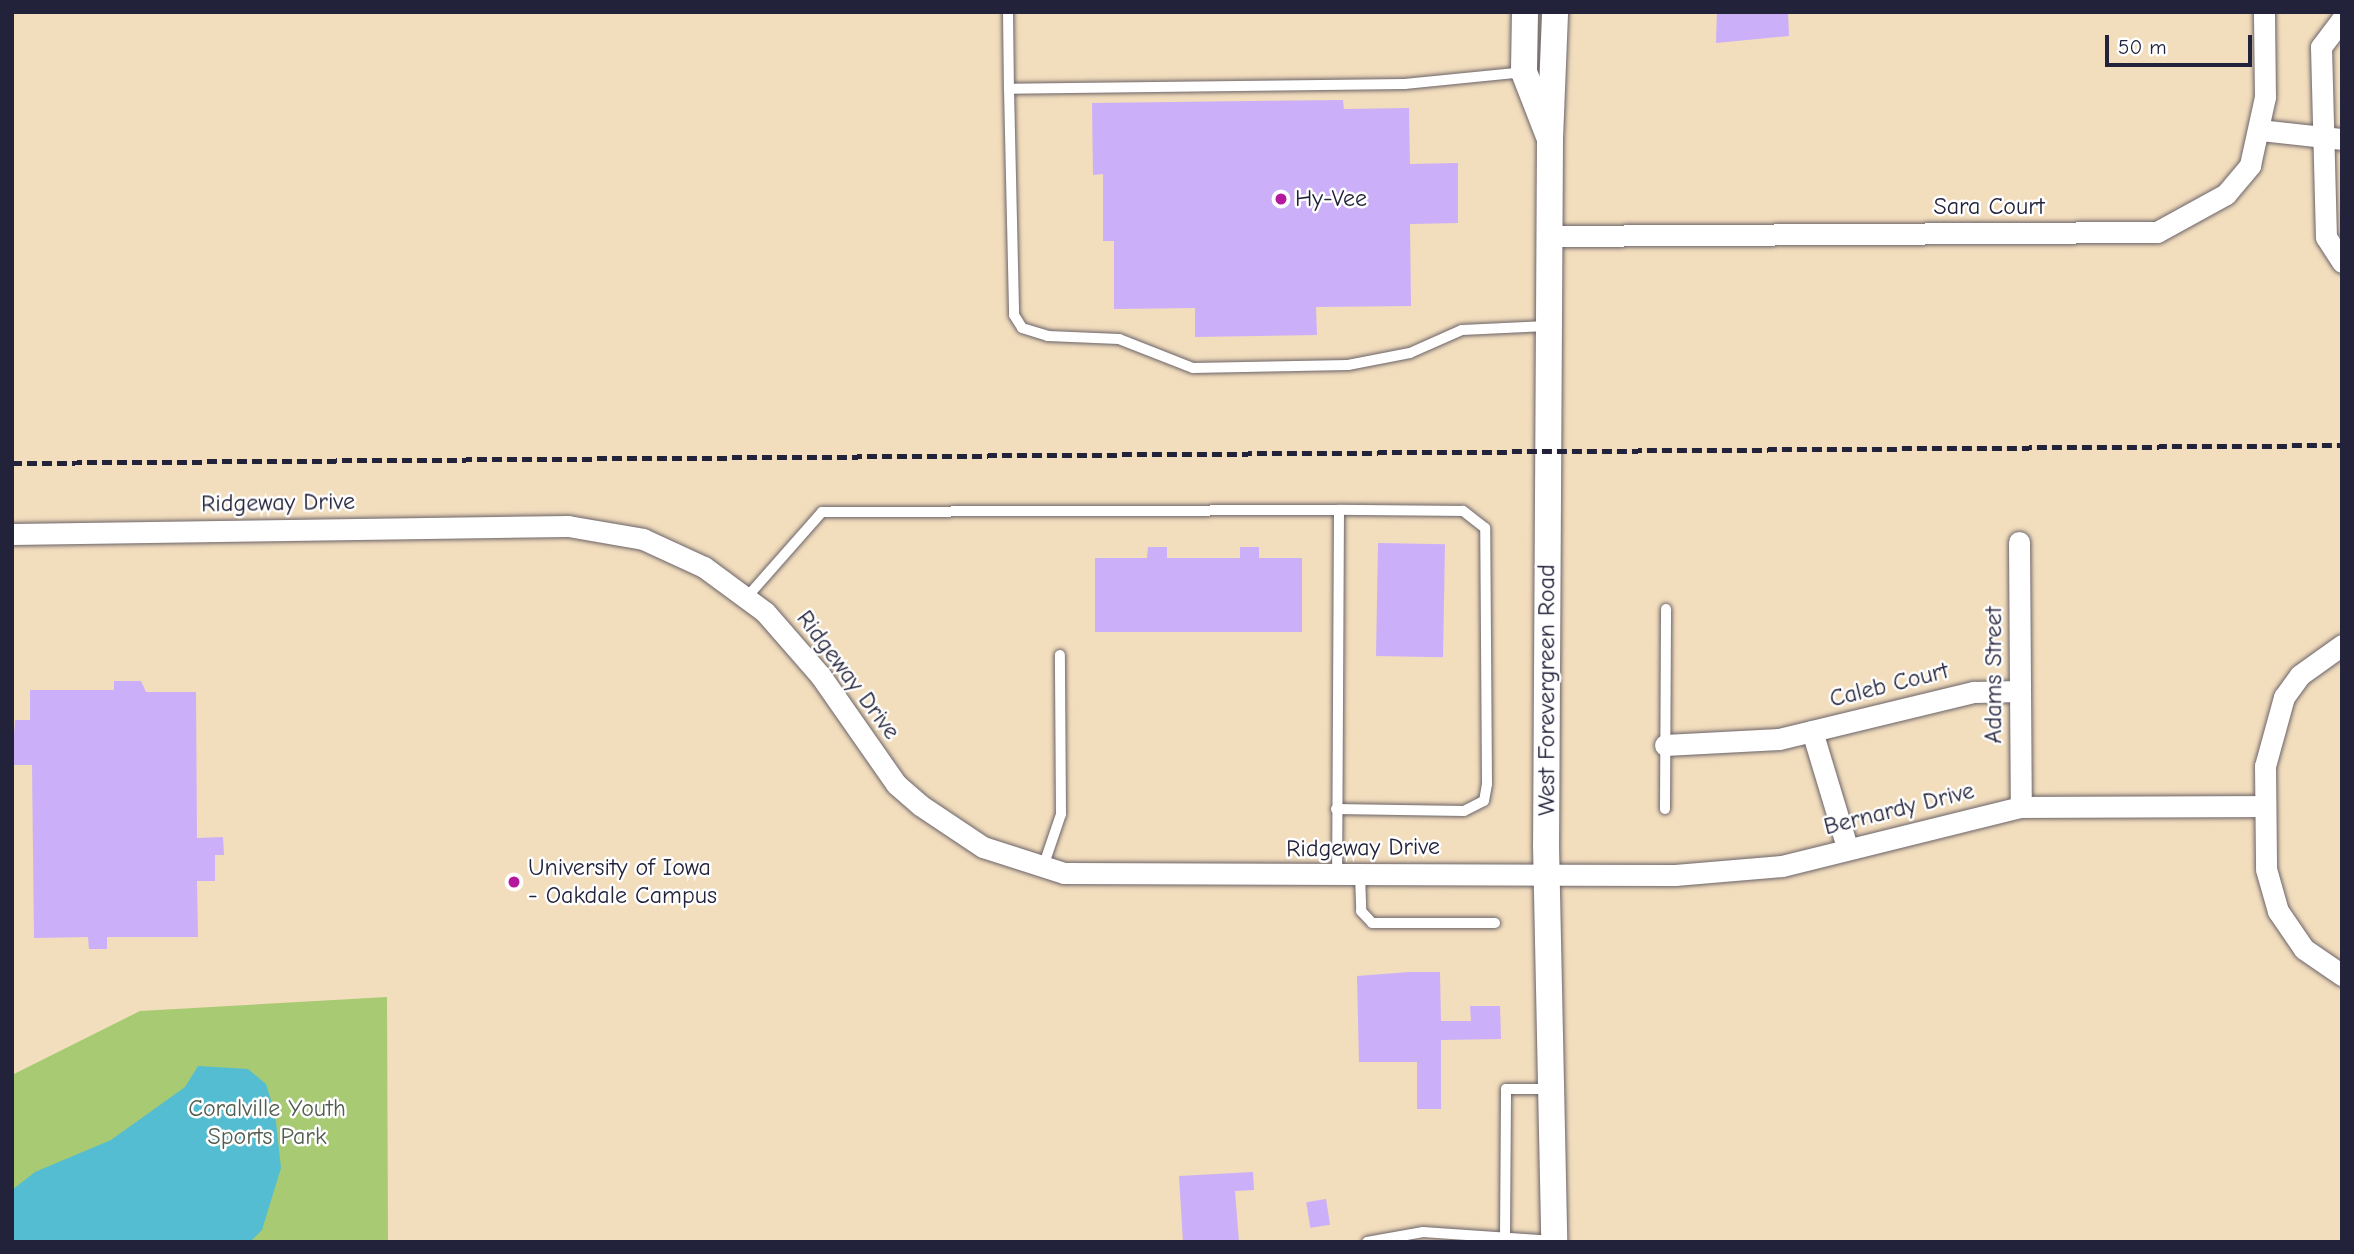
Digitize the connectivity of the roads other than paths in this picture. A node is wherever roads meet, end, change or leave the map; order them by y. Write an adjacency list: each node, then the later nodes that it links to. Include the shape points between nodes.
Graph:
1 (1008, 12): 8 (lane)
2 (1525, 12): 6 (street, West Forevergreen Road)
3 (1555, 12): 7 (street, West Forevergreen Road)
4 (2264, 12): 9 (street, Sara Court)
5 (2342, 19): 11 (street, via 2321,47)
6 (1524, 72): 7 (lane); 8 (lane, via 1405,84); 10 (street, West Forevergreen Road)
7 (1555, 72): 10 (street, West Forevergreen Road)
8 (1009, 89): 14 (lane, via 1014,315 1022,328 1119,339 1193,368 1348,365 1410,353 1462,330)
9 (2260, 130): 11 (street); 12 (street, Sara Court, via 2250,165 2226,194 2157,232)
10 (1550, 139): 12 (street, West Forevergreen Road)
11 (2332, 139): 13 (street, via 2326,237)
12 (1549, 236): 14 (street, West Forevergreen Road)
13 (2342, 262)
14 (1549, 326): 31 (street, West Forevergreen Road)
15 (1339, 510): 18 (lane, via 822,512); 27 (lane); 27 (lane, via 1463,511 1485,528 1487,783 1484,801 1464,811)
16 (12, 534): 18 (street, Ridgeway Drive, via 568,526 642,539 705,567)
17 (2019, 542): 22 (street, Adams Street)
18 (747, 597): 30 (street, Ridgeway Drive, via 791,638 896,784 983,847)
19 (1666, 609): 24 (lane)
20 (2342, 645): 25 (street, via 2300,675 2274,717)
21 (1060, 655): 30 (lane, via 1061,814)
22 (2020, 691): 23 (street, Caleb Court, via 1974,692); 26 (street, Adams Street)
23 (1812, 731): 24 (street, Caleb Court, via 1779,739); 29 (street, Caleb Court)
24 (1665, 745): 28 (lane)
25 (2265, 806): 26 (street, Bernardy Drive); 35 (street, via 2266,869 2278,911 2304,949)
26 (2021, 807): 29 (street, Bernardy Drive)
27 (1336, 809): 32 (lane)
28 (1665, 809)
29 (1847, 847): 31 (street, Bernardy Drive, via 1782,866 1675,875)
30 (1043, 867): 32 (street, Ridgeway Drive, via 1110,877)
31 (1546, 872): 33 (street, Ridgeway Drive); 36 (street, West Forevergreen Road)
32 (1337, 874): 33 (street, Ridgeway Drive)
33 (1360, 874): 34 (lane, via 1361,911 1372,923)
34 (1495, 923)
35 (2342, 975)
36 (1553, 1089): 37 (lane, via 1506,1089); 38 (street, West Forevergreen Road)
37 (1505, 1237): 38 (lane); 39 (lane, via 1423,1232)
38 (1554, 1241)
39 (1367, 1242)

